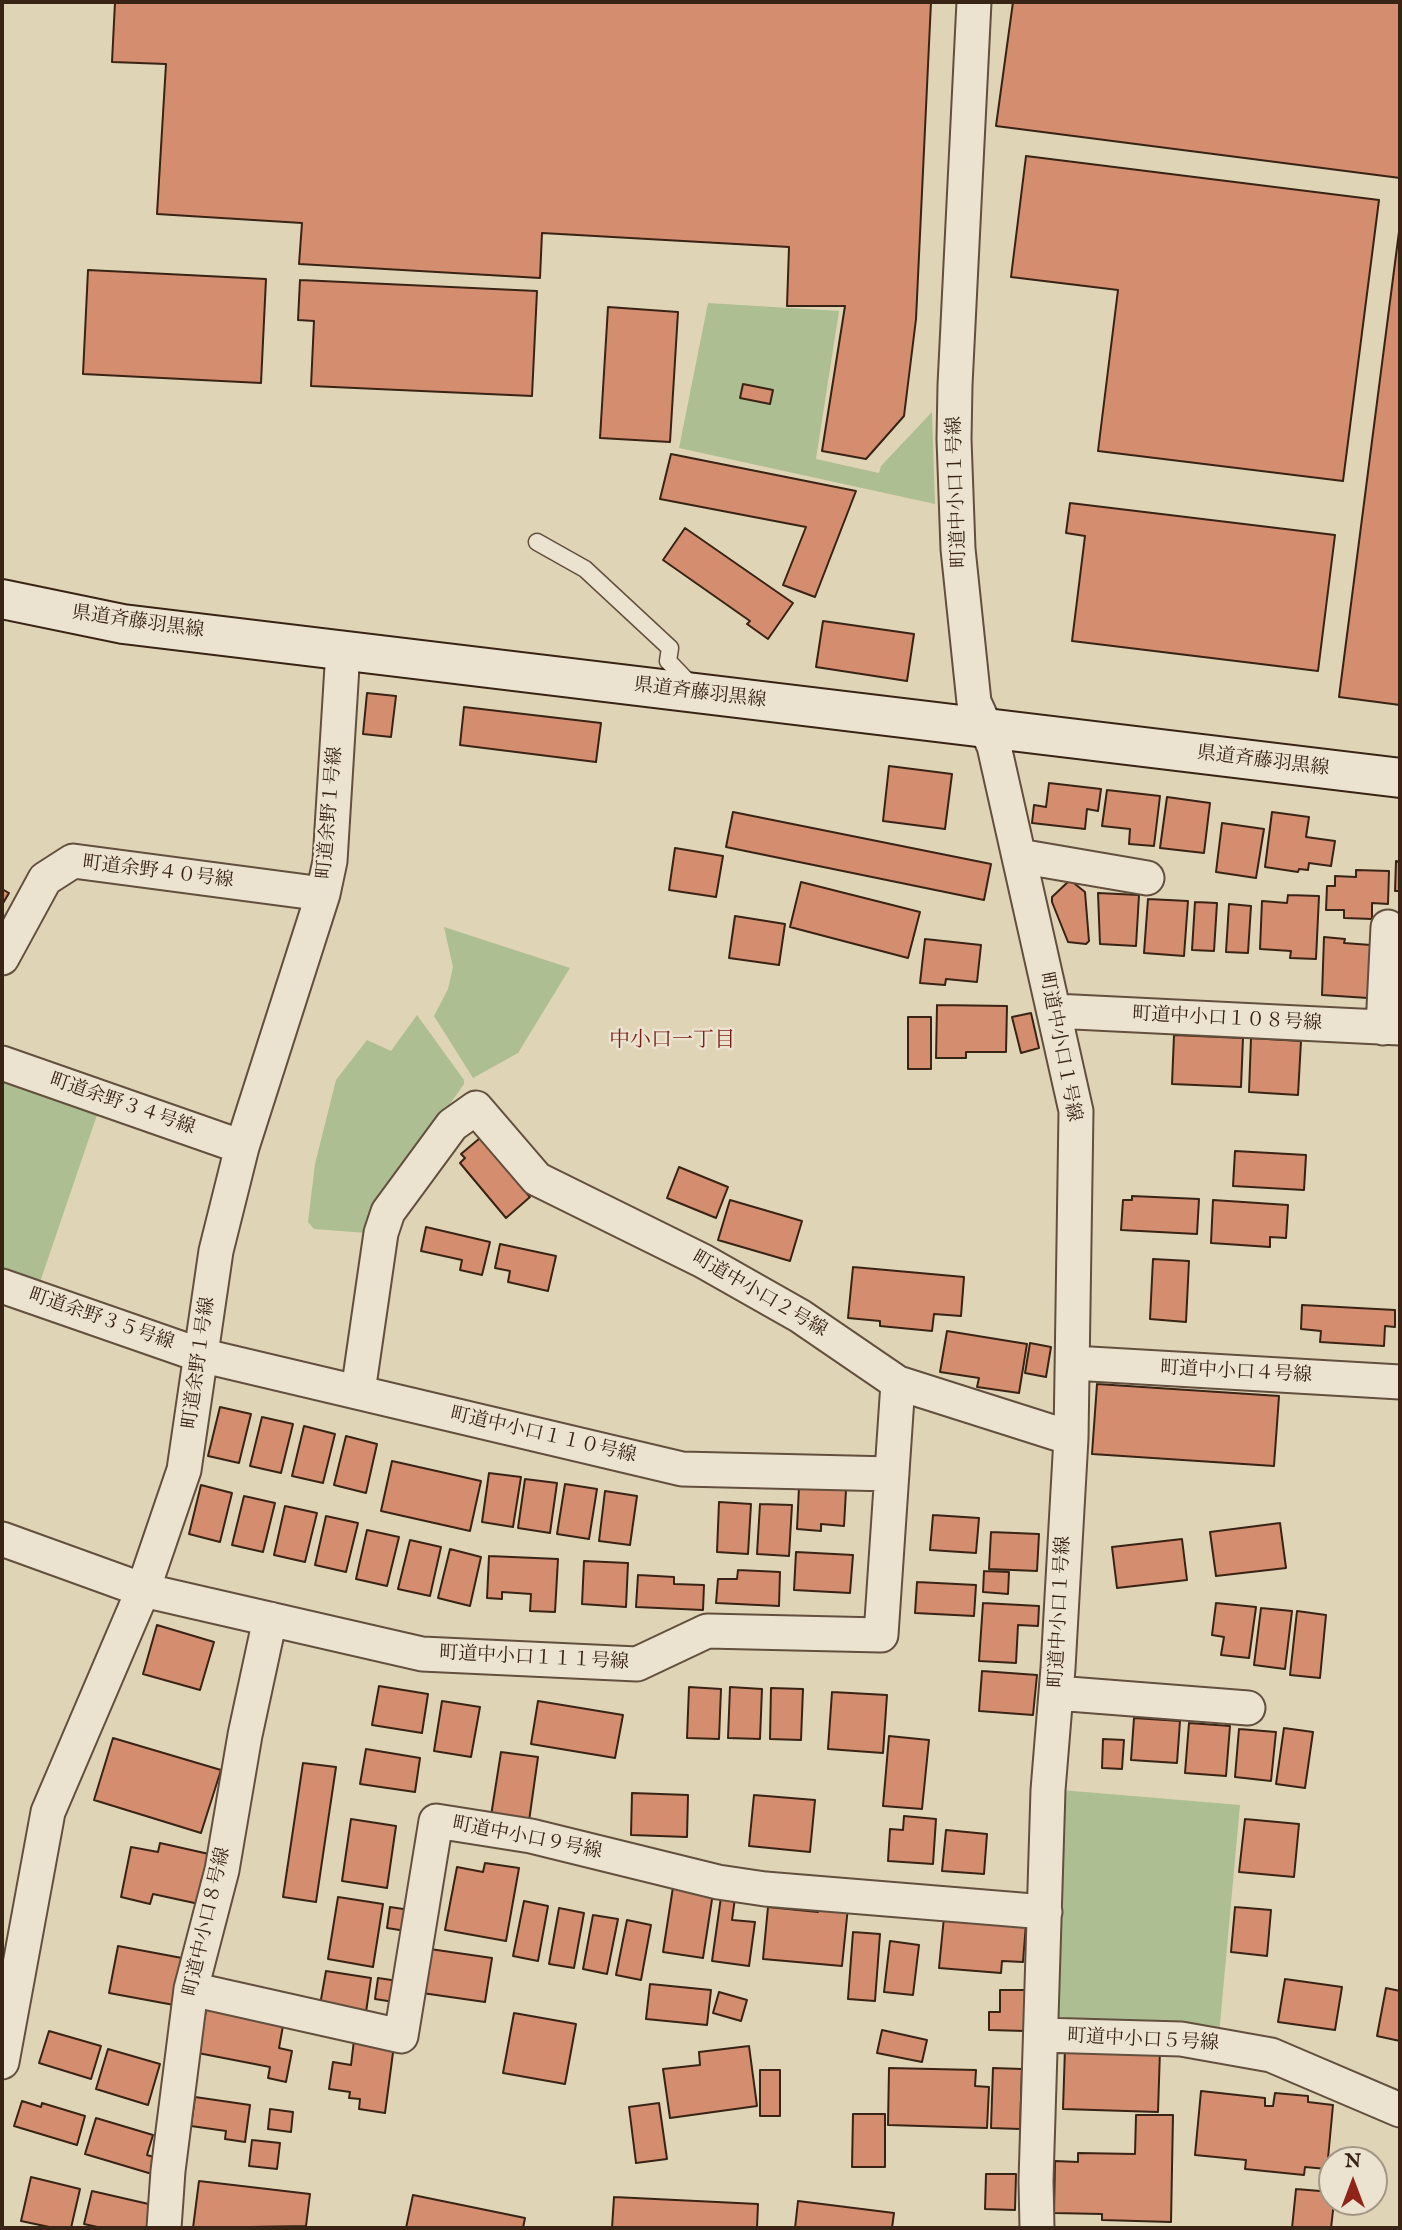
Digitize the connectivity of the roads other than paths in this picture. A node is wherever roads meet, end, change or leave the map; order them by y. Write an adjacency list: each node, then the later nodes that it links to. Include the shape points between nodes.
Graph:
1 (974, 2): 6 (street, 町道中小口１号線, via 954,439 958,549 974,702)
2 (537, 542): 5 (lane, via 585,569 670,648 668,661)
3 (2, 600): 4 (main road, 県道斉藤羽黒線, via 123,624)
4 (342, 650): 5 (main road, 県道斉藤羽黒線); 10 (street, 町道余野１号線, via 330,861)
5 (699, 694): 6 (main road, 県道斉藤羽黒線)
6 (986, 729): 7 (main road, 県道斉藤羽黒線); 8 (street, 町道中小口１号線)
7 (1400, 778)
8 (1019, 856): 9 (street); 13 (street, 町道中小口１号線)
9 (1147, 878)
10 (323, 894): 12 (street, 町道余野４０号線, via 73,861 45,879); 16 (street, 町道余野１号線)
11 (1388, 927): 14 (street)
12 (2, 958)
13 (1054, 1012): 14 (street, 町道中小口１０８号線); 19 (street, 町道中小口１号線, via 1076,1111)
14 (1392, 1028)
15 (2, 1063): 16 (street, 町道余野３４号線)
16 (242, 1147): 18 (street, 町道余野１号線, via 216,1251)
17 (2, 1286): 18 (street, 町道余野３５号線)
18 (200, 1354): 22 (street, 町道中小口１１０号線); 26 (street, 町道余野１号線, via 184,1471)
19 (1073, 1363): 20 (street, 町道中小口４号線); 23 (street, 町道中小口１号線)
20 (1400, 1381)
21 (898, 1383): 22 (street, 町道中小口２号線, via 800,1316 704,1261 537,1179 476,1108 452,1125 388,1212); 23 (street, 町道中小口２号線); 24 (street, 町道中小口１１１号線)
22 (358, 1392): 24 (street, 町道中小口１１０号線, via 682,1469)
23 (1071, 1438): 28 (street, 町道中小口１号線)
24 (892, 1474): 27 (street, 町道中小口１１１号線, via 881,1635 707,1631 637,1664 422,1654)
25 (2, 1539): 26 (street, 町道中小口１１１号線)
26 (143, 1590): 27 (street, 町道中小口１１１号線); 33 (street, 町道余野１号線, via 48,1812)
27 (270, 1619): 31 (street, 町道中小口８号線, via 222,1870)
28 (1056, 1693): 29 (street); 30 (street, 町道中小口１号線)
29 (1248, 1708)
30 (1045, 1912): 31 (street, 町道中小口９号線, via 718,1882 531,1836 436,1821 401,2036); 32 (street, 町道中小口１号線)
31 (191, 1989): 35 (street, 町道中小口８号線)
32 (1041, 2035): 34 (street, 町道中小口５号線, via 1181,2039 1258,2052); 36 (street, 町道中小口１号線)
33 (3, 2047)
34 (1400, 2110)
35 (164, 2228)
36 (1037, 2228)

